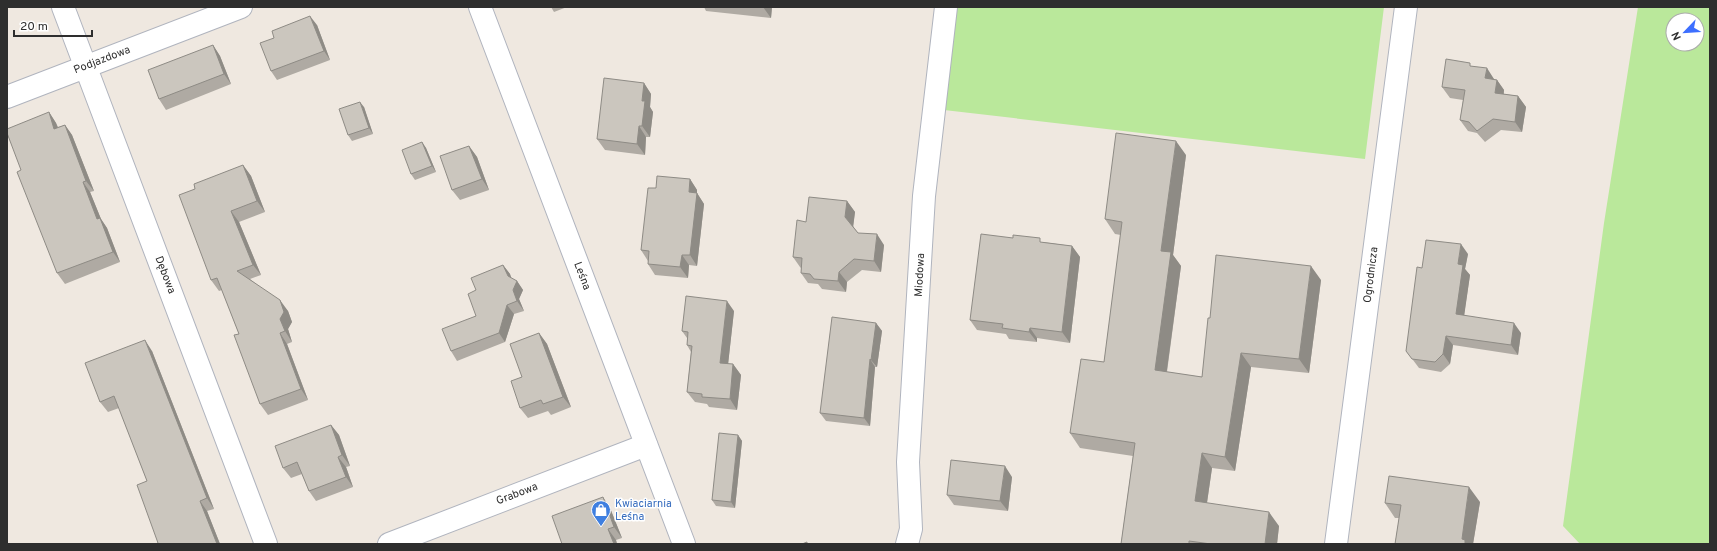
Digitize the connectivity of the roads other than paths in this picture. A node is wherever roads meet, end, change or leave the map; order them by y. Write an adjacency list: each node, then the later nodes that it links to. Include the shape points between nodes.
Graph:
1 (63, 7): 6 (street, Dębowa)
2 (241, 7): 6 (street, Podjazdowa)
3 (480, 7): 8 (street, Leśna)
4 (946, 7): 12 (street, Miodowa, via 924,196 908,462 911,529)
5 (1406, 7): 13 (street, Ogrodnicza)
6 (86, 66): 7 (street, Podjazdowa); 9 (street, Dębowa)
7 (7, 97)
8 (646, 445): 10 (street, Grabowa); 11 (street, Leśna)
9 (266, 544)
10 (389, 544)
11 (684, 544)
12 (907, 544)
13 (1336, 544)

